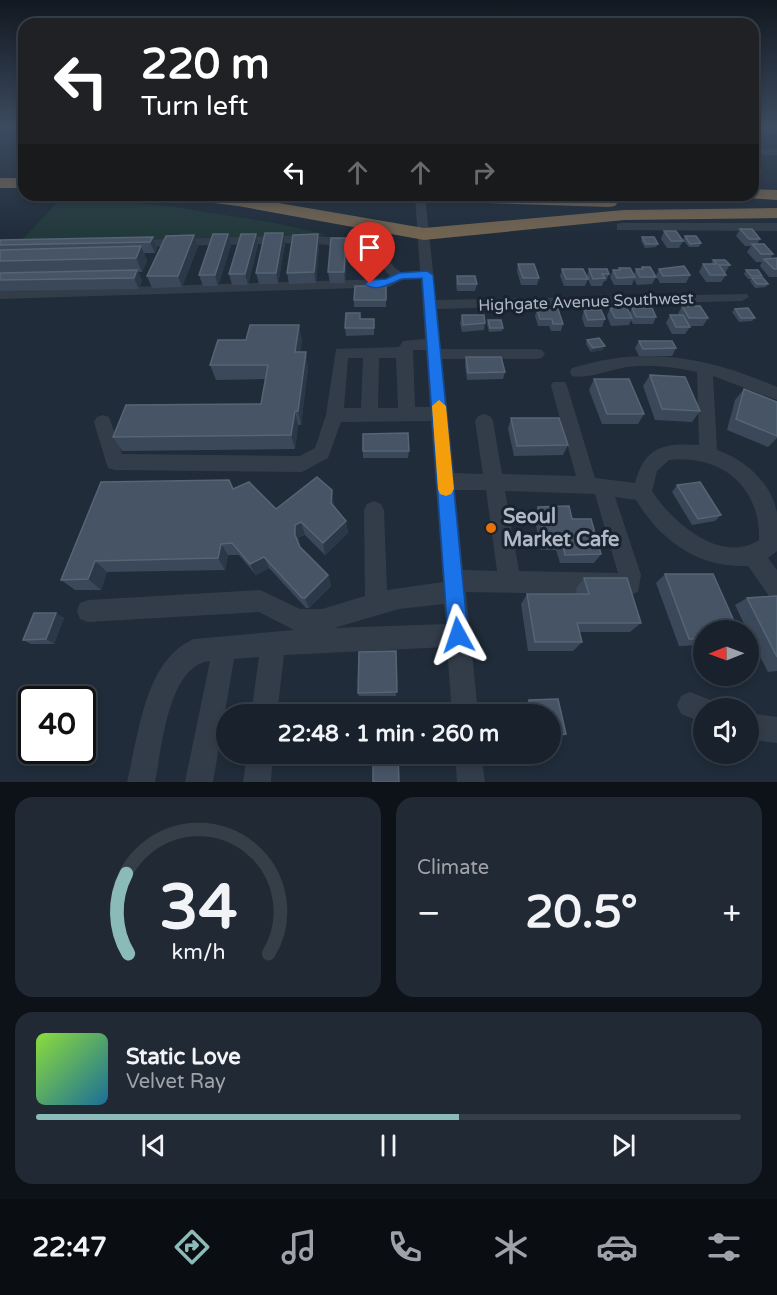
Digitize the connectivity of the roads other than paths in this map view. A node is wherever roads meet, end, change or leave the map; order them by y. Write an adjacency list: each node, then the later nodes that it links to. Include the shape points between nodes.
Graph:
1 (0, 174): 2 (highway)
2 (18, 175)
3 (0, 183): 4 (highway)
4 (18, 183)
5 (759, 195): 7 (highway)
6 (759, 197): 7 (highway)
7 (777, 197)
8 (238, 201): 14 (highway)
9 (585, 201): 11 (highway)
10 (421, 203): 14 (street)
11 (777, 207)
12 (773, 222): 13 (street); 14 (highway, via 624,215); 15 (street)
13 (621, 227)
14 (424, 234): 17 (street)
15 (777, 238)
16 (115, 244): 18 (street, via 318,240 376,253)
17 (427, 275): 18 (street); 21 (street)
18 (399, 276): 19 (street, via 389,283)
19 (0, 295)
20 (742, 297): 21 (street, Highgate Avenue Southwest)
21 (430, 305): 22 (street)
22 (434, 349): 24 (street, via 408,345); 25 (street); 30 (street)
23 (371, 352): 24 (street); 31 (street, via 340,354); 32 (street)
24 (404, 352): 33 (street)
25 (537, 354)
26 (705, 368): 27 (street, via 632,360); 29 (street); 36 (street)
27 (578, 372)
28 (559, 386): 39 (street)
29 (777, 394)
30 (439, 414): 33 (street); 37 (street)
31 (335, 415): 32 (street); 35 (street, via 322,453 302,464 116,462)
32 (369, 415): 33 (street)
33 (407, 415)
34 (483, 421): 38 (street)
35 (103, 422)
36 (708, 453): 40 (street, via 670,452 657,458 646,472); 42 (street, via 748,476 771,509 773,530 769,545)
37 (445, 481): 38 (street); 44 (street)
38 (494, 482): 39 (street); 43 (street)
39 (595, 486): 40 (street); 43 (street, via 630,575 630,584)
40 (642, 492): 42 (street, via 659,517 682,539 704,552)
41 (374, 510): 46 (street)
42 (752, 555): 45 (street)
43 (510, 582): 44 (street)
44 (454, 586): 46 (street); 48 (street)
45 (777, 588)
46 (376, 605): 47 (street, via 322,620 299,621 260,601)
47 (88, 611)
48 (458, 635): 49 (street); 52 (street)
49 (277, 644): 50 (street); 51 (street)
50 (224, 649): 57 (street, via 194,651 163,686); 58 (street)
51 (266, 704)
52 (464, 704)
53 (759, 728): 54 (street)
54 (777, 730)
55 (259, 764): 59 (street)
56 (469, 764): 60 (street)
57 (141, 782)
58 (199, 782)
59 (257, 782)
60 (471, 782)

